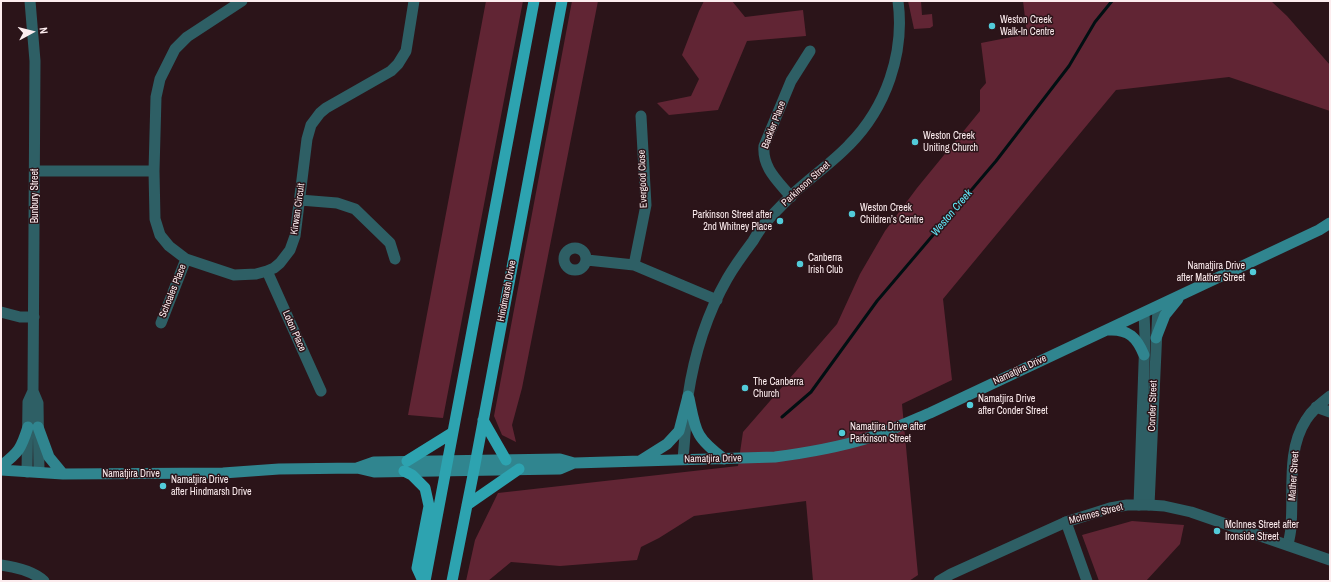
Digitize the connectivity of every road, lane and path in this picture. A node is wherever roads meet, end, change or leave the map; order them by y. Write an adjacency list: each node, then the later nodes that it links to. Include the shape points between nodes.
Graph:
1 (30, 1): 9 (street, Bunbury Street, via 36,61)
2 (414, 1): 12 (street, Kirwan Circuit, via 406,51 398,64 391,71 326,108 315,118 307,139)
3 (534, 1): 36 (main road)
4 (562, 1): 34 (main road, Hindmarsh Drive)
5 (898, 1): 11 (street, Parkinson Street, via 900,14 896,58 878,107 849,146)
6 (234, 3): 10 (street, via 187,37 175,49 167,63 156,97)
7 (810, 51): 11 (street, Backler Place, via 791,81 764,146 763,155 768,169)
8 (641, 116): 17 (street, Evergood Close, via 646,205)
9 (35, 171): 10 (street); 24 (street, Bunbury Street)
10 (154, 171): 15 (street, via 155,219 160,235)
11 (791, 196): 20 (street, Parkinson Street, via 766,222 726,280)
12 (300, 200): 14 (street, via 337,204 354,209 390,243); 18 (street, Kirwan Circuit, via 295,236 290,250 280,263)
13 (1330, 223): 19 (main road, Namatjira Drive)
14 (396, 259)
15 (186, 260): 18 (street, via 234,275); 25 (street, Schoales Place)
16 (586, 260): 17 (street)
17 (634, 265): 20 (street)
18 (267, 272): 29 (street, Loton Place)
19 (1180, 297): 21 (main road, Namatjira Drive); 27 (main road, via 1164,315)
20 (716, 300): 30 (street, Parkinson Street, via 704,329)
21 (1158, 306): 23 (main road, Namatjira Drive); 27 (street, Conder Street)
22 (1, 312): 24 (street, via 20,317)
23 (1144, 313): 26 (main road, Namatjira Drive); 28 (street, Conder Street)
24 (34, 317): 35 (street, Bunbury Street, via 34,391 28,402)
25 (161, 323)
26 (1108, 330): 28 (main road, via 1118,329 1136,339); 37 (main road, Namatjira Drive, via 896,428 864,439 775,457)
27 (1156, 338): 52 (street, Conder Street)
28 (1144, 355): 52 (street, Conder Street)
29 (321, 390)
30 (688, 396): 37 (main road, via 699,436); 38 (street, Parkinson Street); 40 (main road, via 679,431 668,444)
31 (1330, 396): 32 (street, Mather Street)
32 (1316, 407): 33 (street); 54 (street, Mather Street, via 1306,419 1296,442)
33 (1330, 412)
34 (483, 420): 39 (main road); 42 (main road, Hindmarsh Drive)
35 (33, 427): 43 (main road, via 14,456); 48 (street, Bunbury Street); 49 (street, Bunbury Street); 50 (main road, via 49,457)
36 (452, 433): 44 (main road); 45 (main road)
37 (724, 458): 38 (main road, Namatjira Drive)
38 (683, 459): 40 (main road, Namatjira Drive)
39 (506, 460): 41 (main road, Namatjira Drive, via 560,459); 42 (main road, Namatjira Drive)
40 (640, 461): 41 (main road, Namatjira Drive)
41 (574, 463): 46 (main road, Namatjira Drive, via 560,469)
42 (475, 465): 45 (main road, Namatjira Drive); 46 (main road, Namatjira Drive); 51 (main road, Hindmarsh Drive)
43 (1, 466)
44 (406, 466): 45 (main road, Namatjira Drive); 50 (main road, Namatjira Drive, via 374,472 357,468 223,473); 58 (main road, via 425,488 429,506 417,568)
45 (446, 466): 58 (main road)
46 (519, 469): 51 (main road)
47 (1, 470): 48 (main road, Namatjira Drive)
48 (27, 472): 49 (main road, Namatjira Drive)
49 (39, 472): 50 (main road, Namatjira Drive)
50 (64, 474)
51 (467, 505): 59 (main road, Hindmarsh Drive)
52 (1144, 505): 53 (street, McInnes Street, via 1110,508); 54 (street, McInnes Street, via 1191,512)
53 (1066, 522): 60 (street, McInnes Street); 61 (street)
54 (1288, 545): 55 (street, McInnes Street)
55 (1330, 560)
56 (1, 566): 57 (street, via 10,566 37,575)
57 (44, 581)
58 (424, 581)
59 (452, 581)
60 (939, 581)
61 (1087, 581)

